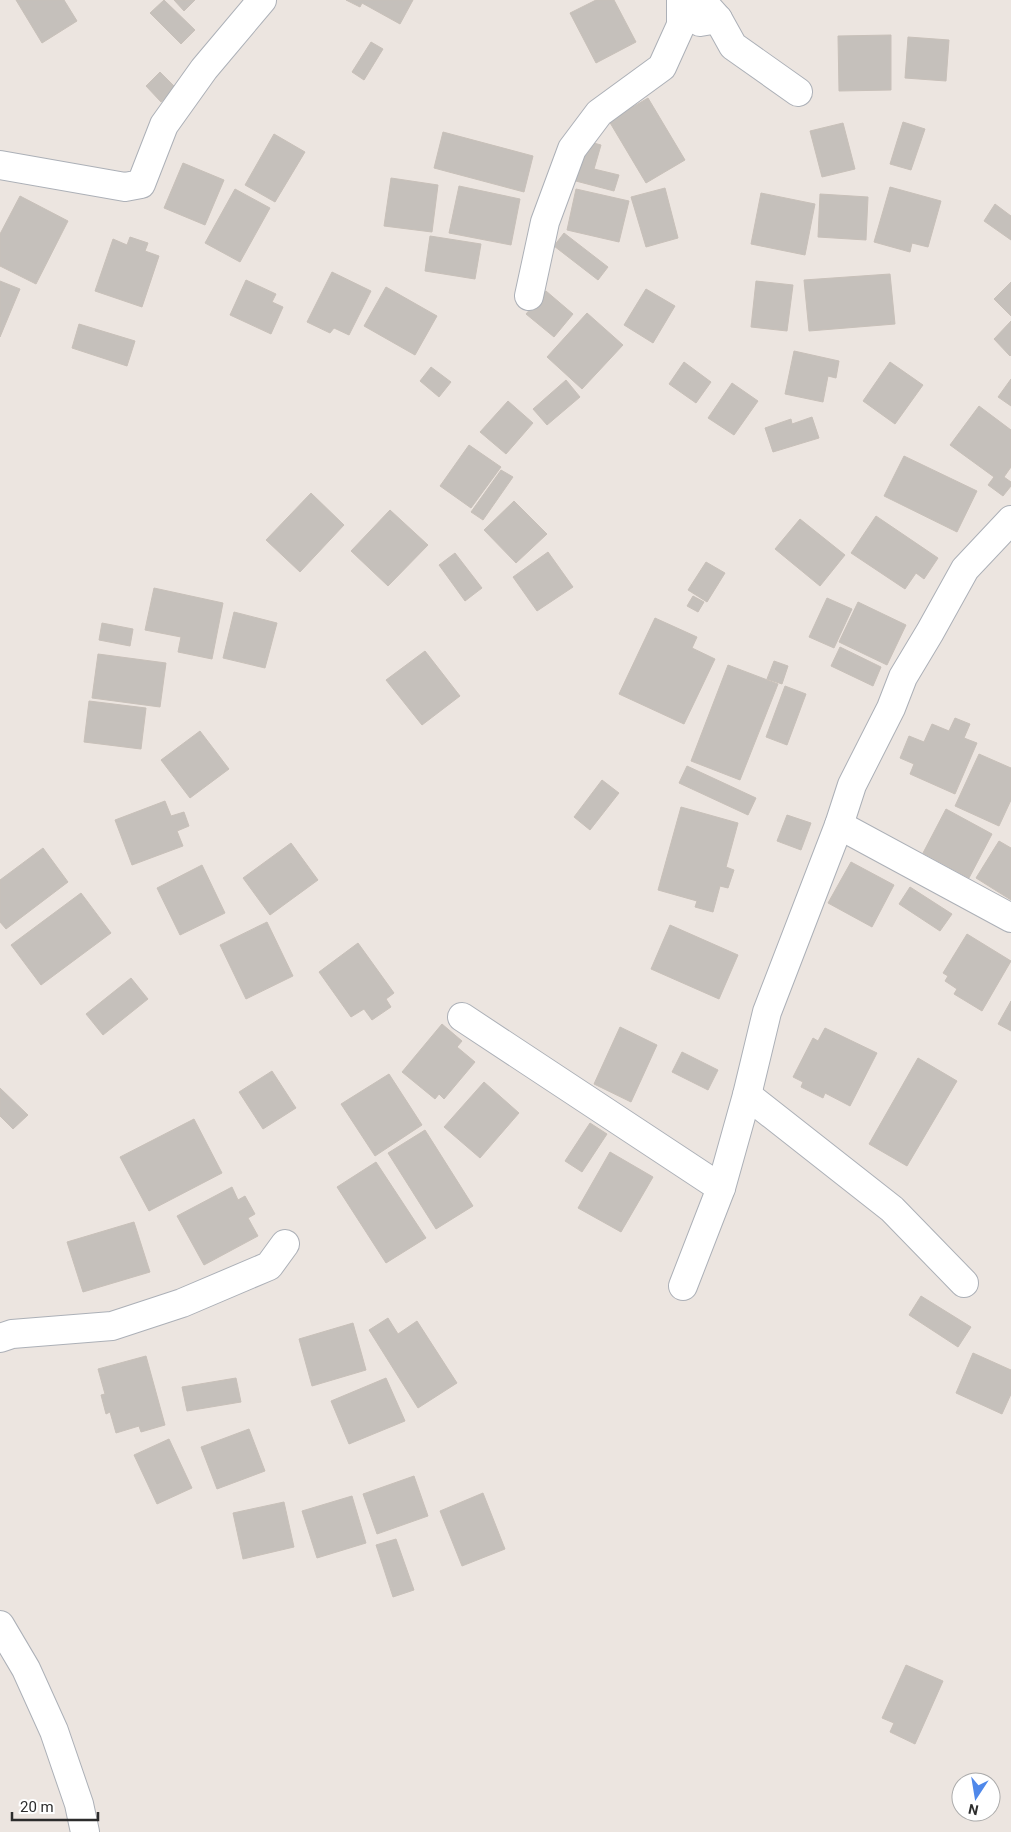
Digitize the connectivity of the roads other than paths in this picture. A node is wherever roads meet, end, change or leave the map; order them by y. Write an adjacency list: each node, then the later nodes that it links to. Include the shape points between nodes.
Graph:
1 (262, 0): 5 (street, via 204,69 164,125 142,184 125,187)
2 (710, 9): 3 (street); 4 (street, via 733,46)
3 (681, 13): 6 (street, via 662,67 599,113 572,149 546,222)
4 (798, 92)
5 (0, 165)
6 (529, 296)
7 (1011, 521): 8 (street, via 964,568 903,677 852,785)
8 (839, 825): 9 (street); 11 (street, via 767,1012)
9 (1011, 918)
10 (462, 1017): 12 (street)
11 (748, 1095): 12 (street); 14 (street, via 892,1209)
12 (721, 1188): 15 (street)
13 (285, 1244): 16 (street, via 269,1266 182,1303 112,1326 12,1334)
14 (964, 1283)
15 (683, 1286)
16 (0, 1338)
17 (0, 1625): 18 (street, via 26,1669 54,1731)
18 (85, 1832)

